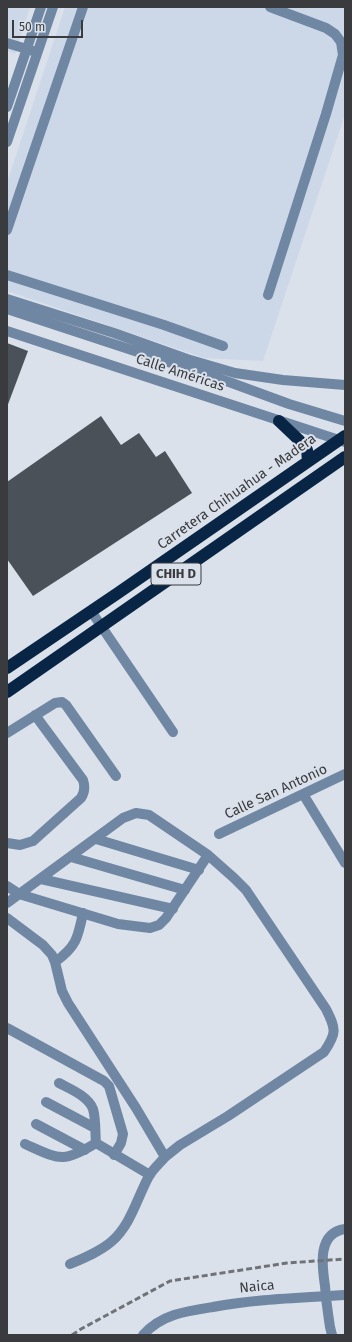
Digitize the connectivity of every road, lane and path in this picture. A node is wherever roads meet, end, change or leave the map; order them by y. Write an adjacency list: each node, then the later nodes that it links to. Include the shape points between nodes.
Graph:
1 (41, 7): 6 (street)
2 (53, 7): 7 (street)
3 (83, 7): 10 (street)
4 (270, 7): 12 (street, via 326,28 335,34 341,42 343,56)
5 (7, 43): 6 (street)
6 (27, 49): 7 (street); 8 (street)
7 (37, 52): 9 (street)
8 (7, 107)
9 (7, 142)
10 (7, 230)
11 (7, 275): 16 (street)
12 (268, 295)
13 (7, 299): 17 (street, via 235,373)
14 (7, 309): 19 (street)
15 (7, 331): 18 (street, Calle Américas)
16 (223, 346)
17 (345, 386)
18 (279, 421): 20 (street, Calle Américas); 22 (highway, via 307,450)
19 (345, 421)
20 (343, 439): 22 (highway, Carretera Chihuahua - Madera / CHIH D)
21 (345, 457): 24 (highway, CHIH D)
22 (308, 461): 23 (highway, Carretera Chihuahua - Madera / CHIH D)
23 (90, 611): 24 (street); 25 (highway, Carretera Chihuahua - Madera / CHIH D)
24 (102, 627): 26 (highway, CHIH D); 28 (street)
25 (7, 668)
26 (10, 688)
27 (35, 715): 29 (street); 31 (street, via 55,704 62,702 66,705); 35 (street, via 83,780 84,794 33,841 20,845)
28 (173, 732)
29 (7, 733)
30 (345, 774): 32 (street, Calle San Antonio)
31 (116, 776)
32 (303, 794): 33 (street, Calle San Antonio); 38 (street)
33 (219, 834)
34 (96, 839): 36 (street, via 122,818 136,812 149,815); 37 (street); 39 (street)
35 (7, 843)
36 (208, 855): 39 (street); 58 (street, via 246,890 326,1008 334,1032 332,1041 324,1052)
37 (71, 857): 40 (street); 42 (street)
38 (345, 863)
39 (199, 870): 42 (street)
40 (41, 879): 43 (street); 45 (street)
41 (7, 886): 43 (street)
42 (185, 890): 45 (street)
43 (19, 894): 44 (street); 46 (street)
44 (7, 903)
45 (173, 909): 46 (street, via 159,925 150,928 118,924)
46 (83, 913): 48 (street, via 78,937 72,947)
47 (7, 918): 48 (street, via 43,945)
48 (55, 962): 58 (street, via 62,991 68,1003)
49 (7, 1028): 57 (street, via 109,1086 123,1134)
50 (59, 1083): 53 (street, via 90,1103)
51 (46, 1102): 53 (street)
52 (36, 1124): 56 (street)
53 (95, 1128): 54 (street)
54 (96, 1143): 56 (street); 57 (street)
55 (25, 1144): 56 (street, via 53,1157 62,1158)
56 (85, 1150)
57 (114, 1155): 59 (street)
58 (165, 1157): 59 (street)
59 (150, 1175): 61 (street, via 128,1220 112,1242)
60 (345, 1229): 63 (street, via 334,1233 324,1247 322,1260)
61 (70, 1264)
62 (345, 1295): 63 (street, Naica)
63 (326, 1296): 64 (street, Naica, via 191,1310 159,1322); 65 (street)
64 (143, 1335)
65 (332, 1335)

